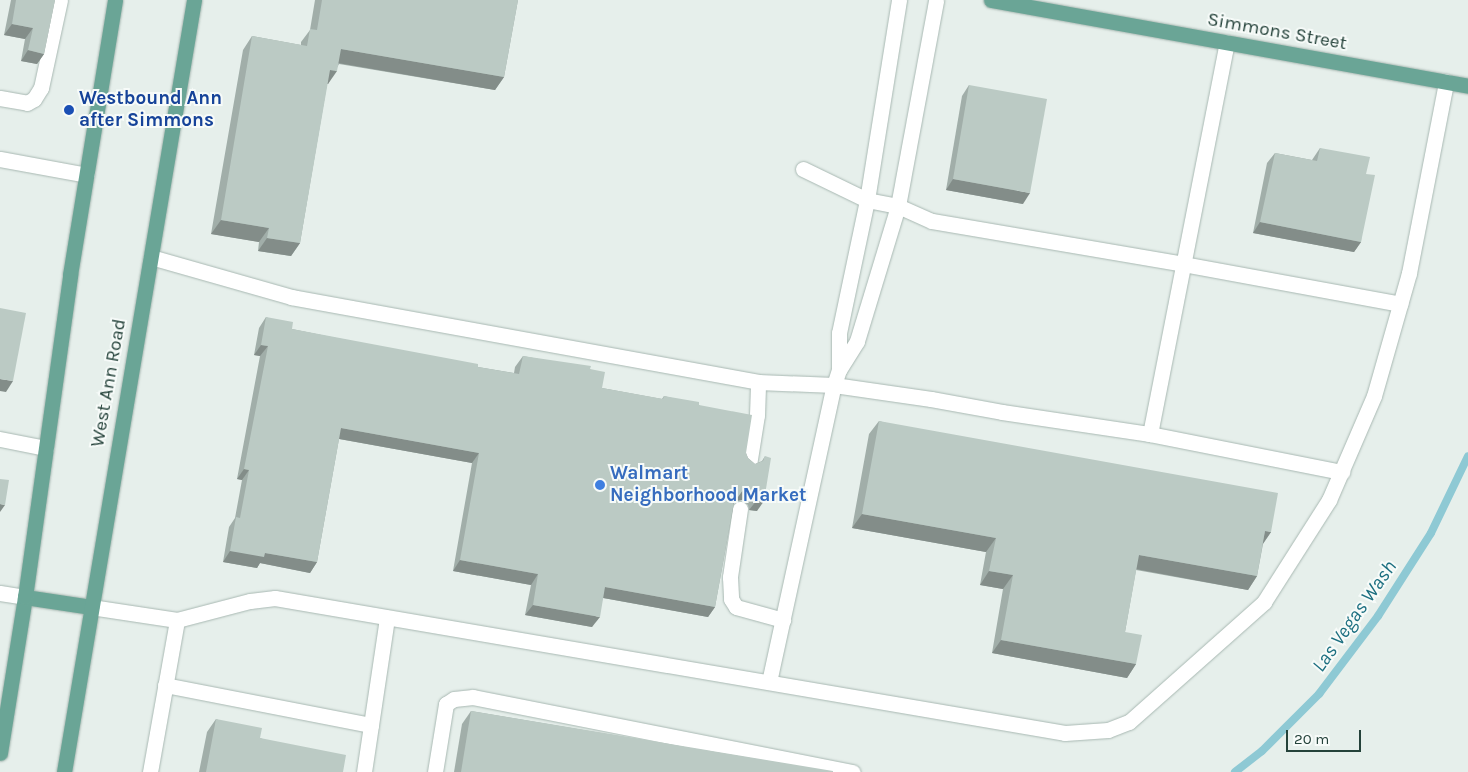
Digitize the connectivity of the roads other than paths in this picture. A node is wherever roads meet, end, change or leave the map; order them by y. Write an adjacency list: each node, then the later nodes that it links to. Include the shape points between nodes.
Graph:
1 (60, 0): 10 (lane, via 41,88 28,103)
2 (115, 0): 13 (main road)
3 (194, 0): 16 (main road, West Ann Road)
4 (899, 0): 14 (lane)
5 (936, 0): 15 (lane)
6 (991, 0): 7 (main road, Simmons Street)
7 (1227, 43): 8 (main road, Simmons Street); 17 (lane)
8 (1446, 82): 9 (main road, Simmons Street); 18 (lane, via 1409,273)
9 (1468, 86)
10 (0, 98)
11 (0, 159): 13 (lane)
12 (803, 169): 14 (lane)
13 (87, 175): 24 (main road)
14 (866, 200): 15 (lane); 19 (lane, via 839,333)
15 (898, 206): 17 (lane, via 932,221); 19 (lane, via 857,341)
16 (151, 257): 20 (lane, via 291,297); 30 (main road, West Ann Road)
17 (1183, 264): 18 (lane); 22 (lane)
18 (1400, 304): 26 (lane, via 1374,396)
19 (839, 370): 21 (lane)
20 (758, 382): 21 (lane); 25 (lane, via 757,415)
21 (834, 385): 22 (lane); 33 (lane)
22 (1150, 434): 26 (lane)
23 (0, 439): 24 (lane)
24 (46, 448): 29 (main road)
25 (749, 465)
26 (1342, 472): 34 (lane, via 1329,500 1264,602 1129,722 1108,730 1065,733)
27 (740, 508): 33 (lane, via 730,577 731,599 736,607)
28 (0, 593): 29 (lane)
29 (25, 598): 30 (main road); 37 (main road)
30 (91, 607): 32 (lane); 38 (main road, West Ann Road)
31 (388, 618): 32 (lane, via 275,598); 34 (lane); 36 (lane)
32 (176, 620): 35 (lane)
33 (783, 620): 34 (lane)
34 (769, 682)
35 (165, 685): 36 (lane); 39 (lane)
36 (371, 724): 40 (lane)
37 (0, 753)
38 (64, 772)
39 (150, 772)
40 (364, 772)
41 (435, 772): 42 (lane, via 446,704 454,699 473,697)
42 (853, 772)

